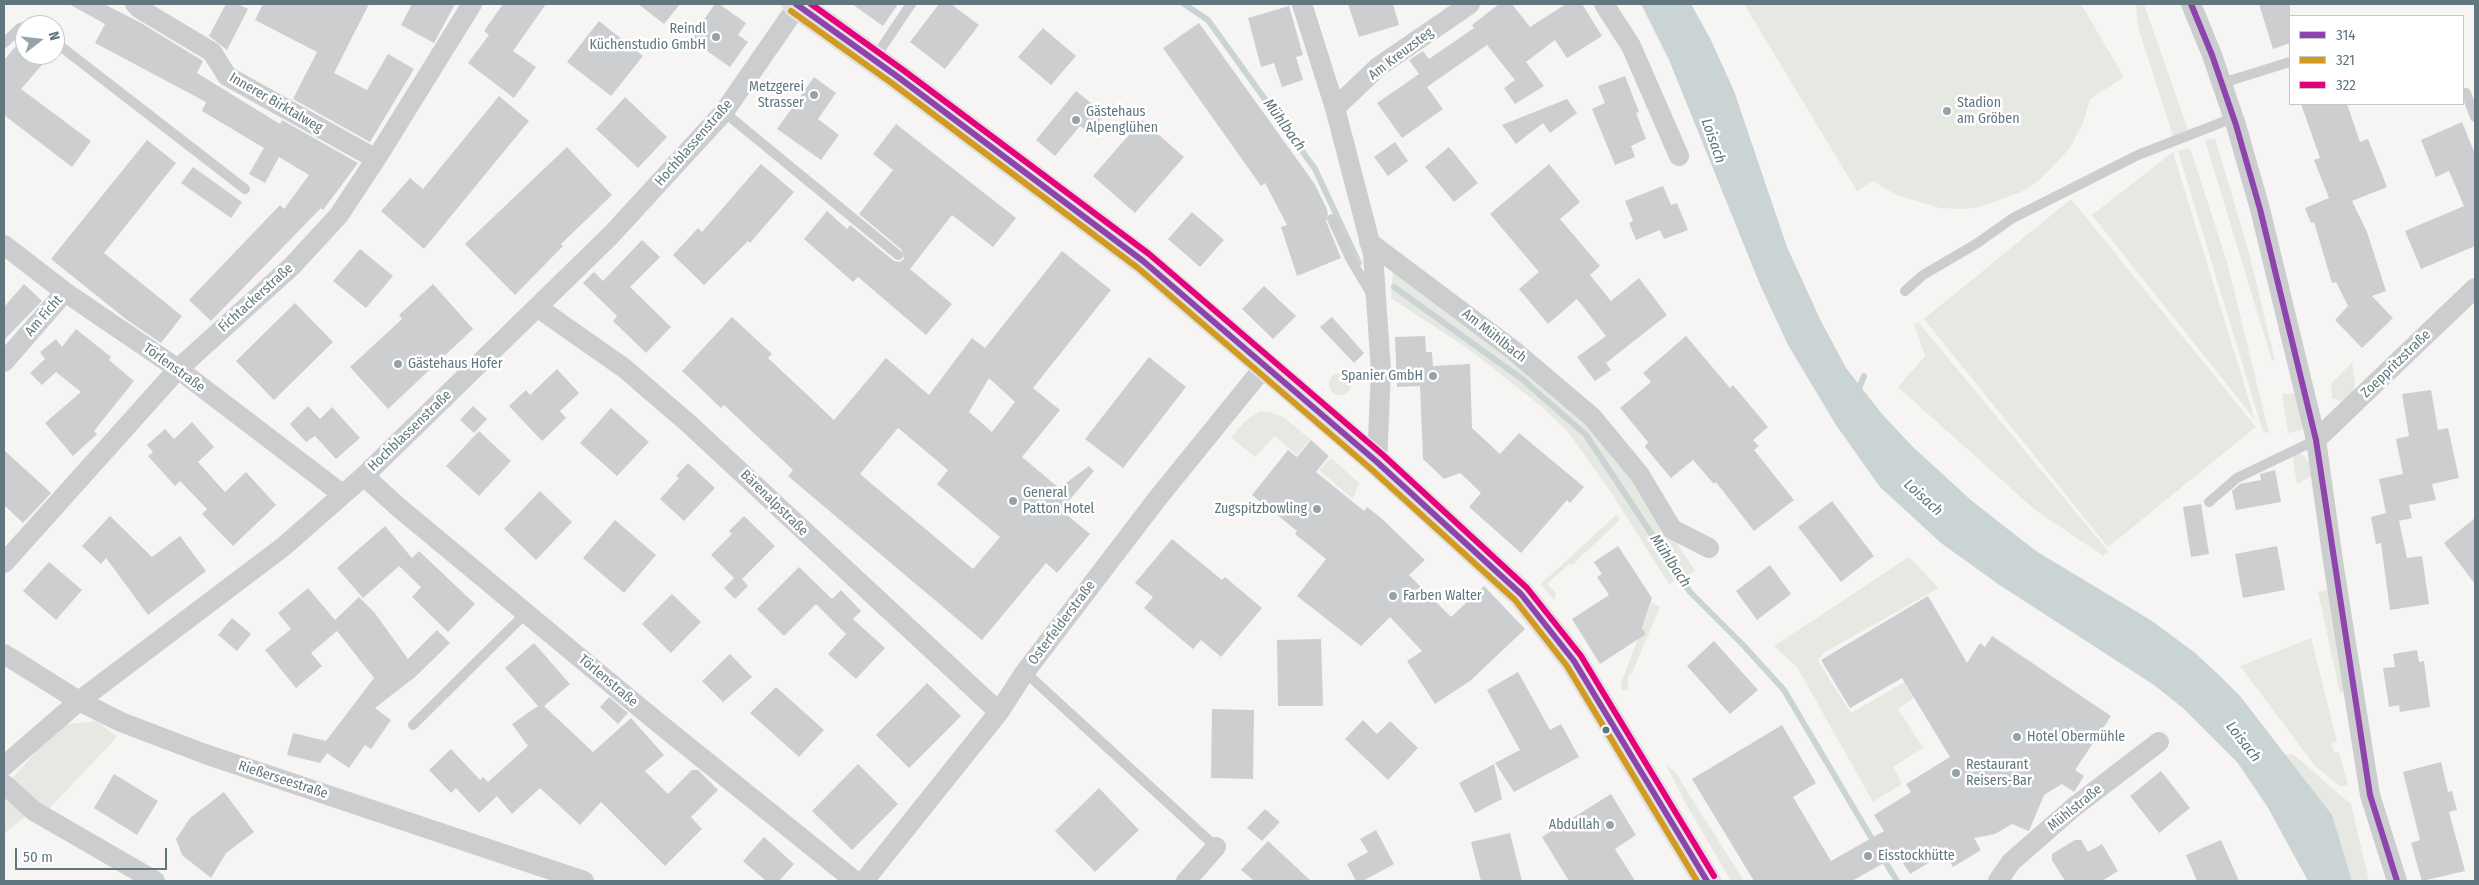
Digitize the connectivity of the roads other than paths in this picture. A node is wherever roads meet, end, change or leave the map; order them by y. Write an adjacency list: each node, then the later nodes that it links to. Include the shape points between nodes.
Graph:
1 (134, 4): 21 (street, Innerer Birktalweg, via 212,52 227,76)
2 (472, 4): 21 (street, Fichtackerstraße)
3 (911, 4): 12 (lane)
4 (1302, 4): 16 (street)
5 (1470, 4): 16 (street, Am Kreuzsteg, via 1378,67)
6 (1604, 4): 20 (street, via 1631,46)
7 (2191, 4): 14 (street)
8 (797, 5): 12 (main road); 17 (street, Hochblassenstraße)
9 (15, 33): 10 (lane)
10 (4, 43)
11 (65, 50): 22 (lane)
12 (874, 60): 33 (main road, via 1143,261)
13 (2289, 62): 14 (lane)
14 (2222, 83): 19 (street)
15 (2466, 93): 18 (lane)
16 (1335, 108): 25 (street)
17 (724, 112): 26 (lane); 31 (street, Hochblassenstraße, via 611,235)
18 (2475, 117)
19 (2233, 118): 28 (lane, via 2138,155 2013,218 1923,275); 35 (street, via 2260,209)
20 (1679, 156)
21 (376, 159): 34 (street, Fichtackerstraße, via 339,215 292,266)
22 (245, 189)
23 (1332, 219): 30 (lane, via 1350,260)
24 (4, 245): 29 (street, Törlenstraße)
25 (1371, 248): 30 (street); 40 (street, Am Mühlbach, via 1513,350 1592,417 1640,475 1672,529)
26 (898, 255)
27 (2475, 288): 35 (street, Zoeppritzstraße)
28 (1905, 291)
29 (65, 292): 32 (street, Am Ficht); 34 (street, Törlenstraße)
30 (1375, 296): 36 (street, via 1381,371)
31 (537, 307): 37 (street, Hochblassenstraße); 46 (street, Bärenalpstraße, via 624,368 688,423)
32 (4, 362)
33 (1264, 367): 36 (main road); 44 (street, Osterfelderstraße, via 1157,499)
34 (178, 369): 38 (street, Törlenstraße); 41 (street, Fichtackerstraße)
35 (2316, 440): 39 (lane, via 2237,478); 59 (street, via 2370,795)
36 (1377, 462): 57 (main road, via 1521,594 1544,621 1594,691)
37 (364, 476): 38 (street, Hochblassenstraße); 42 (street, Törlenstraße)
38 (342, 494): 45 (street, Hochblassenstraße, via 283,547)
39 (2210, 502)
40 (1709, 548)
41 (4, 563)
42 (526, 613): 47 (lane); 54 (street, Törlenstraße)
43 (4, 654): 45 (street, Rießerseestraße)
44 (1025, 672): 46 (street, Osterfelderstraße); 51 (lane)
45 (79, 701): 49 (street); 53 (street, Rießerseestraße, via 121,722 205,754)
46 (999, 712): 55 (street, Osterfelderstraße)
47 (413, 725)
48 (2159, 742): 58 (street, Mühlstraße, via 2074,807 2011,862)
49 (4, 766)
50 (4, 784): 52 (street, via 34,812)
51 (1216, 847): 56 (street)
52 (155, 881)
53 (584, 881)
54 (855, 881)
55 (864, 881)
56 (1186, 881)
57 (1707, 881)
58 (1998, 881)
59 (2396, 881)

